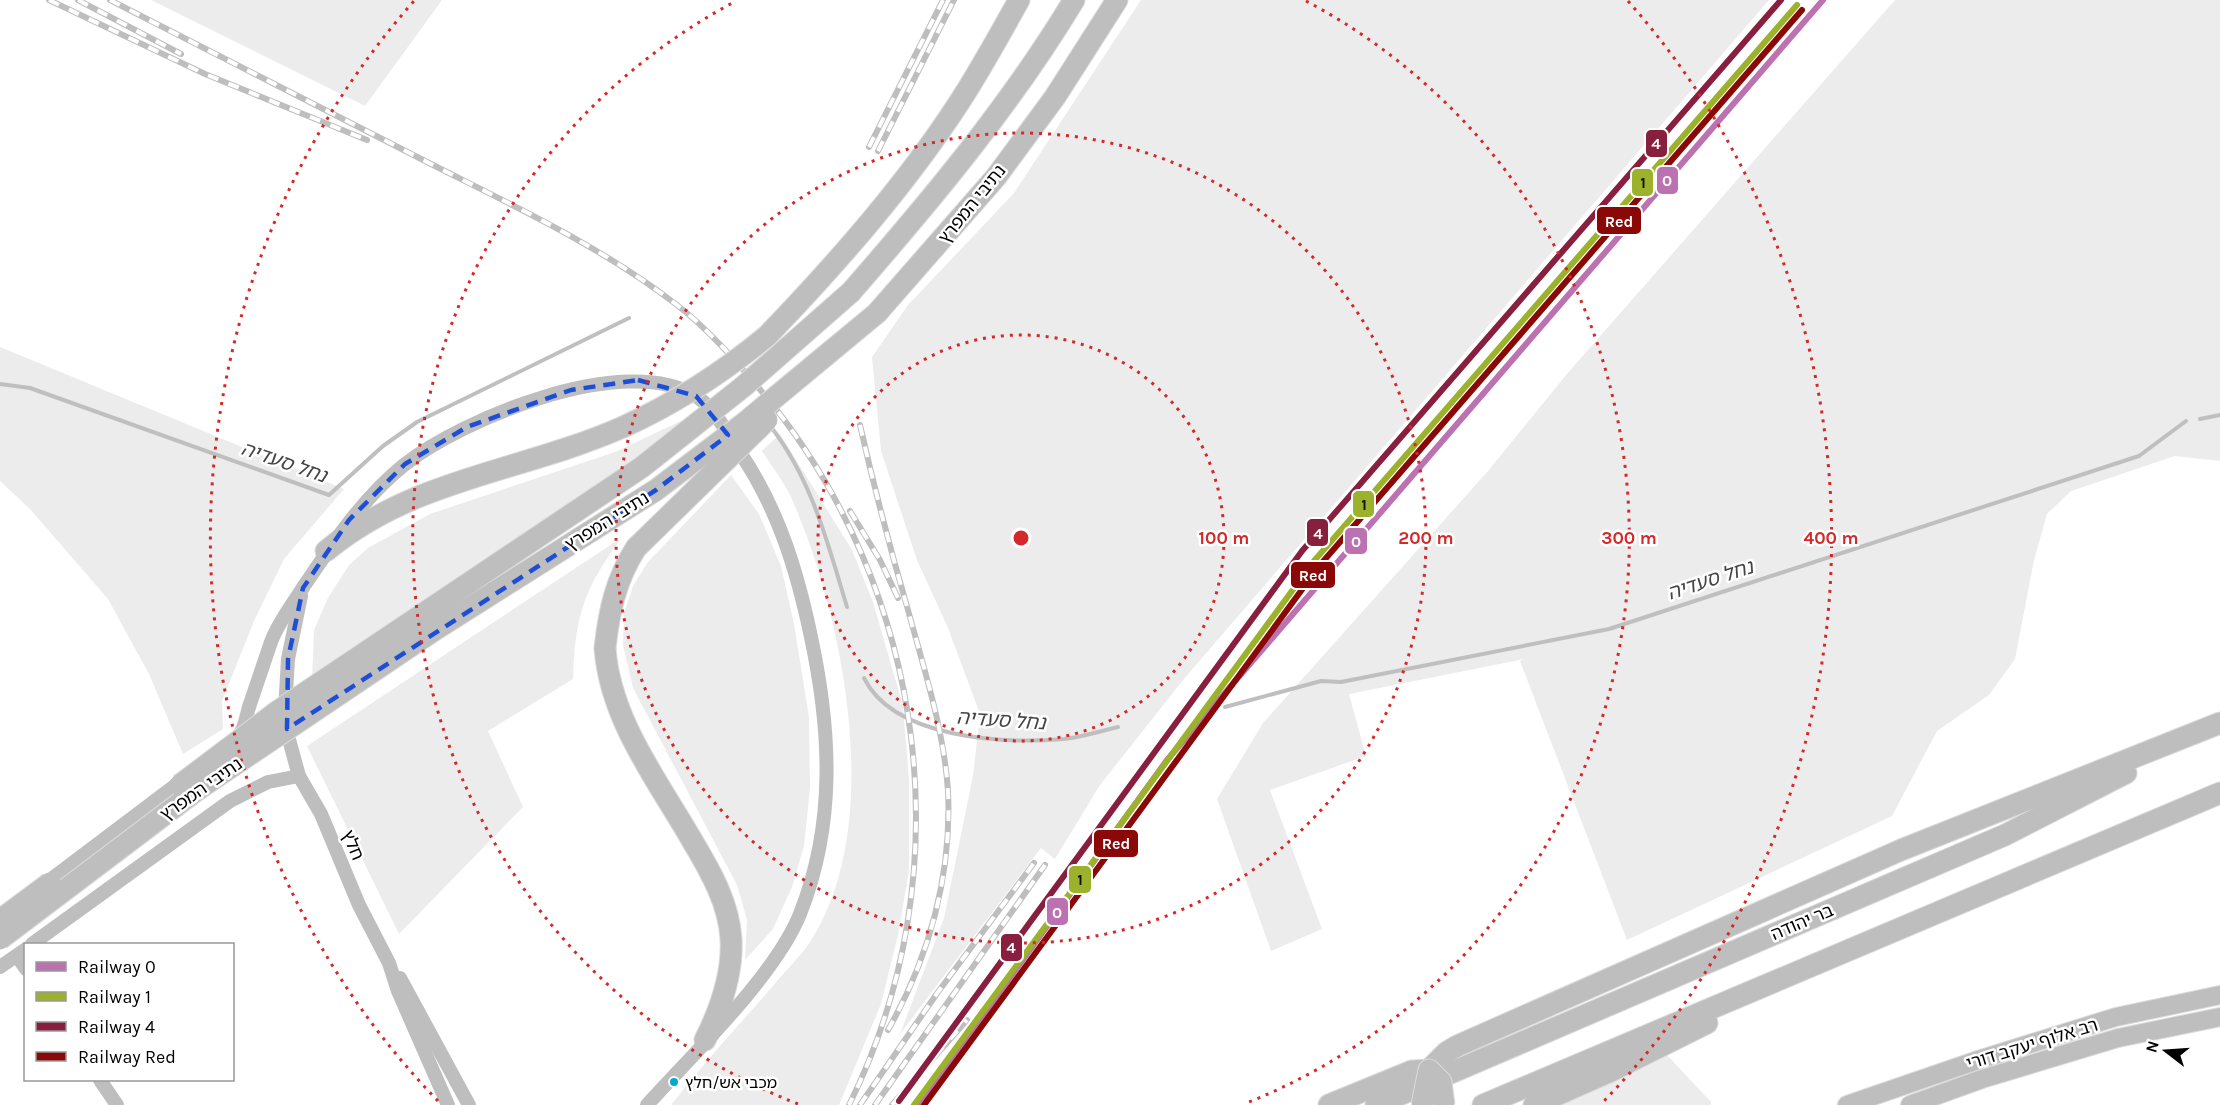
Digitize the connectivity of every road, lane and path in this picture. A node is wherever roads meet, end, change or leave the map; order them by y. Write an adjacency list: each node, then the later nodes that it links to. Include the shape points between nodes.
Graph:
1 (1019, 0): 5 (highway, bridge, via 968,88 929,144 833,264 767,336 730,366 660,410 622,427 546,456 408,499 362,523)
2 (1074, 0): 10 (highway, נתיבי המפרץ, bridge, via 1007,104 936,194 851,292 744,386 642,467 278,711)
3 (1117, 0): 4 (highway, נתיבי המפרץ, via 1055,97 996,177)
4 (877, 313): 12 (highway, נתיבי המפרץ, bridge, via 656,490 436,629 197,790); 19 (highway, bridge, via 636,548 612,598 605,648 609,684 622,720 711,873 728,922 731,940 727,978)
5 (326, 551): 6 (street); 19 (street, via 362,505 405,464 447,437 507,411 571,390 638,380 682,389 714,413 758,478 793,562 820,678 828,770 819,852 798,918 766,968)
6 (303, 588): 8 (street, חלץ, via 288,659 285,710); 10 (street, via 276,632 244,730 237,738)
7 (2220, 723): 20 (highway, via 1901,850 1457,1046); 27 (highway, בר יהודה, via 2005,835)
8 (299, 776): 13 (street, via 268,782 230,801); 15 (street, חלץ, via 321,814 359,905)
9 (2220, 793): 11 (highway)
10 (0, 919)
11 (1917, 922): 30 (highway); 31 (highway)
12 (0, 939)
13 (35, 943)
14 (21, 953): 16 (street)
15 (389, 963): 23 (street, חלץ); 24 (street, via 406,987)
16 (0, 968)
17 (2220, 995): 32 (main road, רב אלוף יעקב דורי, via 2116,1017)
18 (2220, 1017): 33 (main road, רב אלוף יעקב דורי, via 2118,1038)
19 (705, 1040): 25 (street)
20 (1429, 1070): 26 (highway, via 1412,1071); 28 (highway, bridge); 29 (highway, bridge, via 1441,1082)
21 (101, 1081): 22 (street)
22 (117, 1105)
23 (448, 1105)
24 (469, 1105)
25 (647, 1105)
26 (1329, 1105)
27 (1376, 1105)
28 (1422, 1105)
29 (1444, 1105)
30 (1483, 1105)
31 (1534, 1105)
32 (1847, 1105)
33 (1910, 1105)

